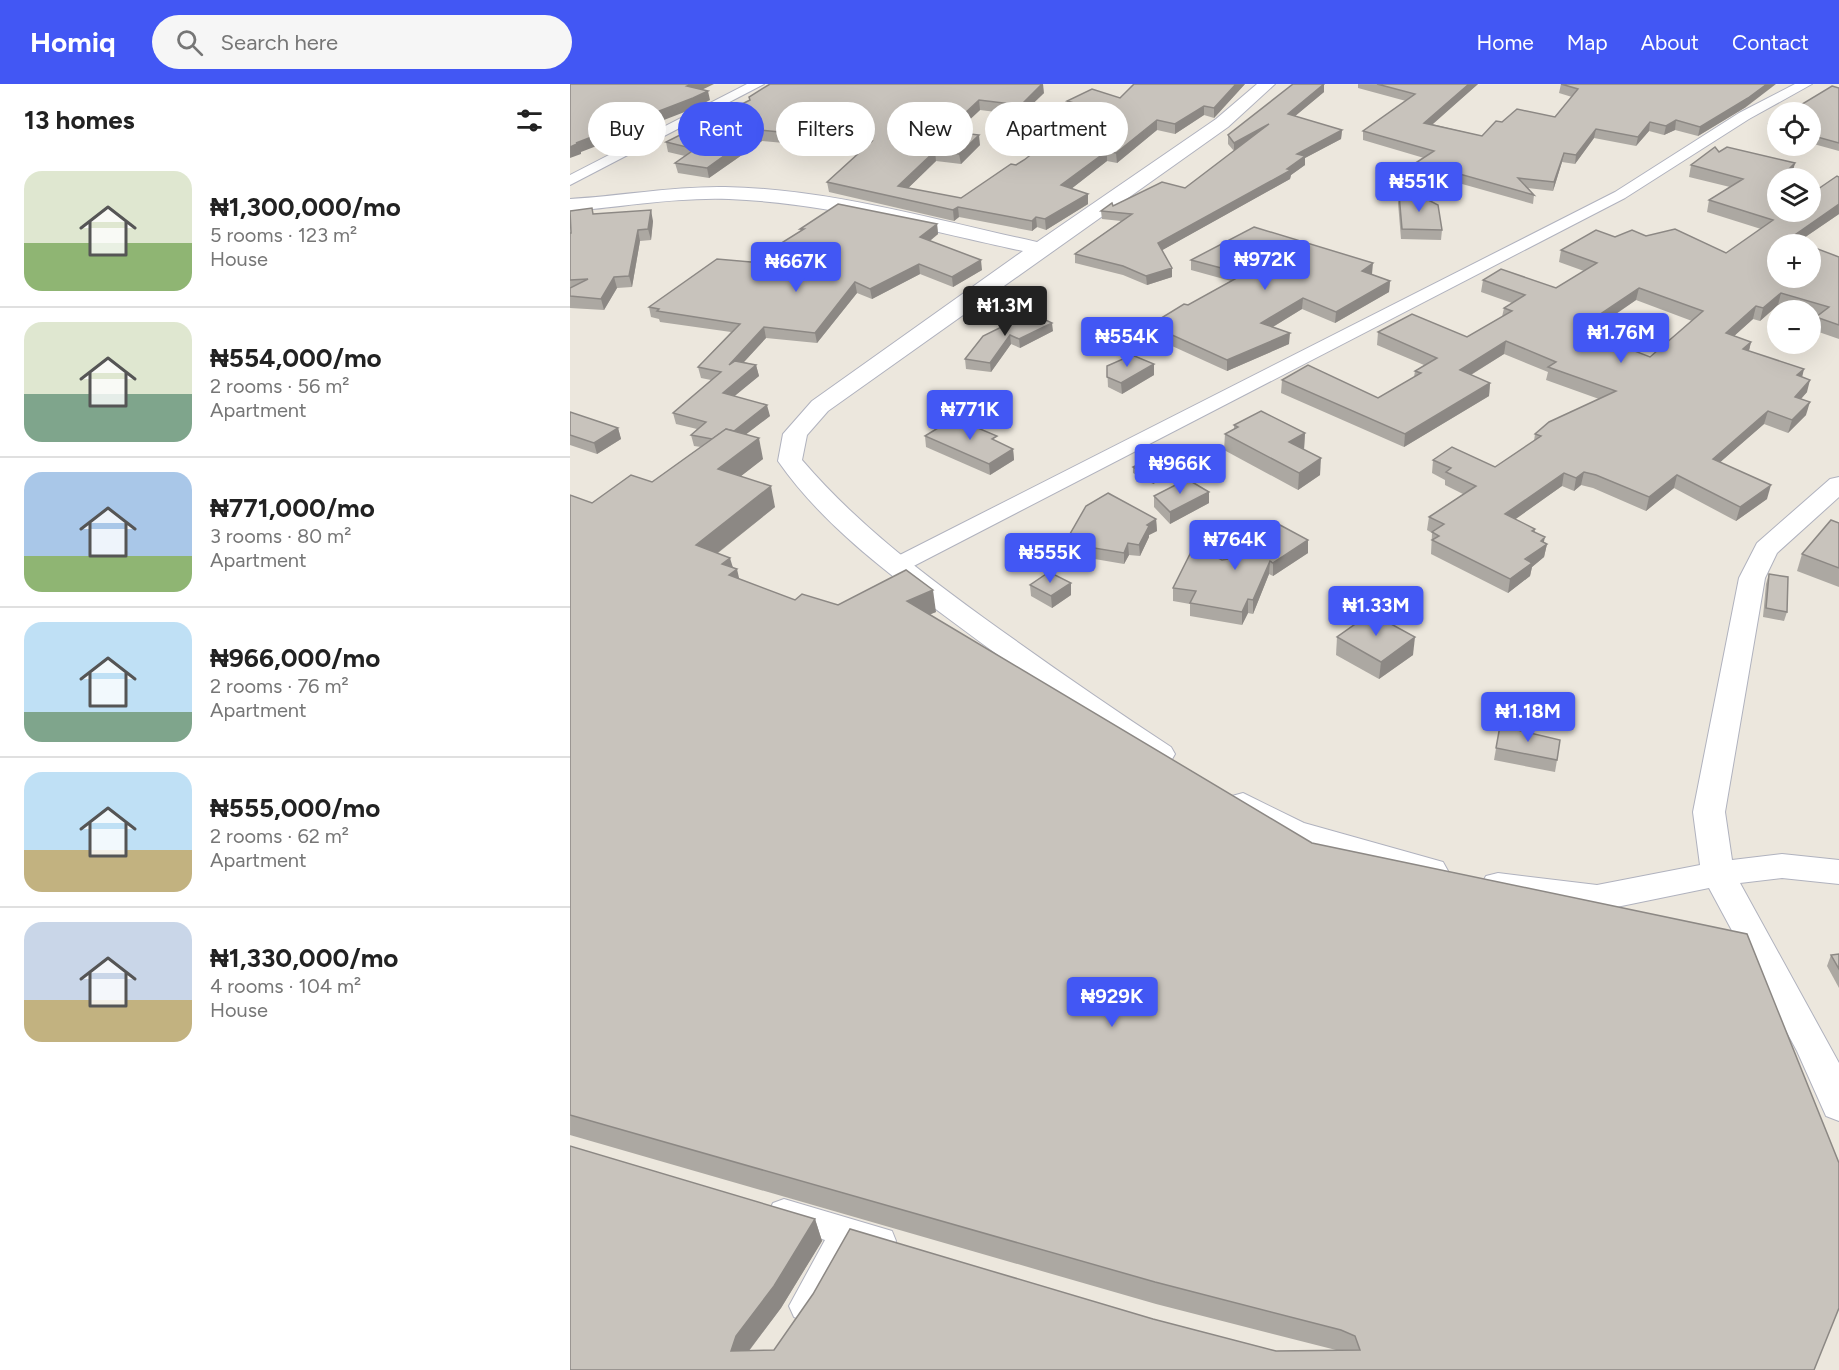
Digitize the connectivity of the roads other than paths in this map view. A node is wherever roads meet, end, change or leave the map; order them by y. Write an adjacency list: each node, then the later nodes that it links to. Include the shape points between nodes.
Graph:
1 (757, 84): 4 (street)
2 (1267, 84): 6 (street, via 1222,123)
3 (1804, 84): 8 (street, via 1744,116 1620,195)
4 (570, 181)
5 (573, 206): 6 (street, via 658,195 747,194 816,202)
6 (1040, 249): 8 (street, via 820,406 795,434 790,461 814,491)
7 (1839, 484): 12 (street, via 1766,549 1752,579 1709,812)
8 (896, 566): 9 (street, via 1080,702)
9 (1178, 766)
10 (1217, 790): 12 (street, via 1293,831 1465,881 1597,898)
11 (1839, 872): 12 (street, via 1782,866)
12 (1718, 874): 13 (street, via 1814,1048)
13 (1839, 1105)
14 (759, 1205): 15 (street)
15 (847, 1232): 16 (street); 17 (street)
16 (904, 1248)
17 (789, 1331)

